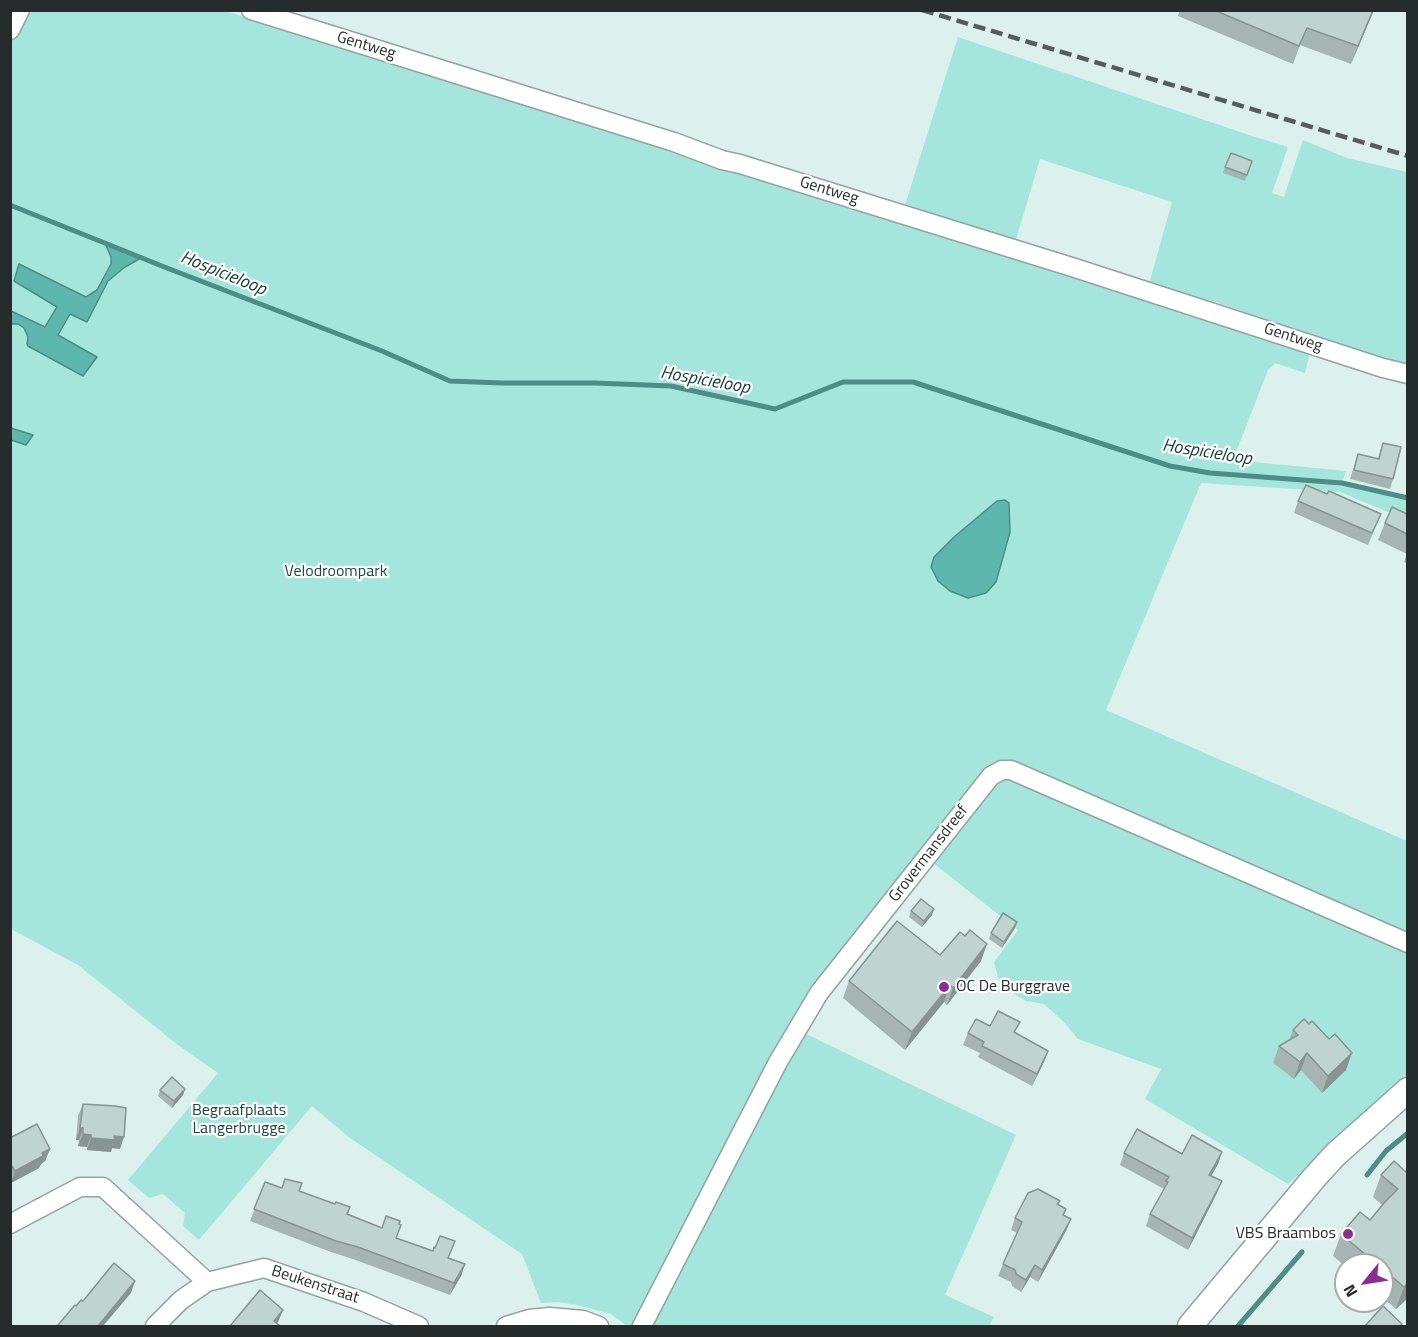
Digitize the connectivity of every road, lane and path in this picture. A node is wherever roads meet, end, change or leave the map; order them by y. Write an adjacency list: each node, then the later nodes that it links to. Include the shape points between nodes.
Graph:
1 (20, 10): 3 (street)
2 (251, 10): 4 (street, Gentweg)
3 (10, 30)
4 (1407, 374)
5 (1407, 943): 13 (street, Grovermansdreef, via 1011,770 1002,770 991,776 819,993 778,1062)
6 (1407, 1090): 14 (main road, via 1328,1162)
7 (10, 1224): 8 (street, via 80,1187 104,1187)
8 (207, 1282): 9 (street, Beukenstraat, via 181,1300); 10 (street, Beukenstraat, via 264,1268 364,1302)
9 (155, 1326)
10 (419, 1326)
11 (506, 1326): 12 (street, via 549,1317 583,1320)
12 (599, 1326)
13 (642, 1326)
14 (1190, 1326)

